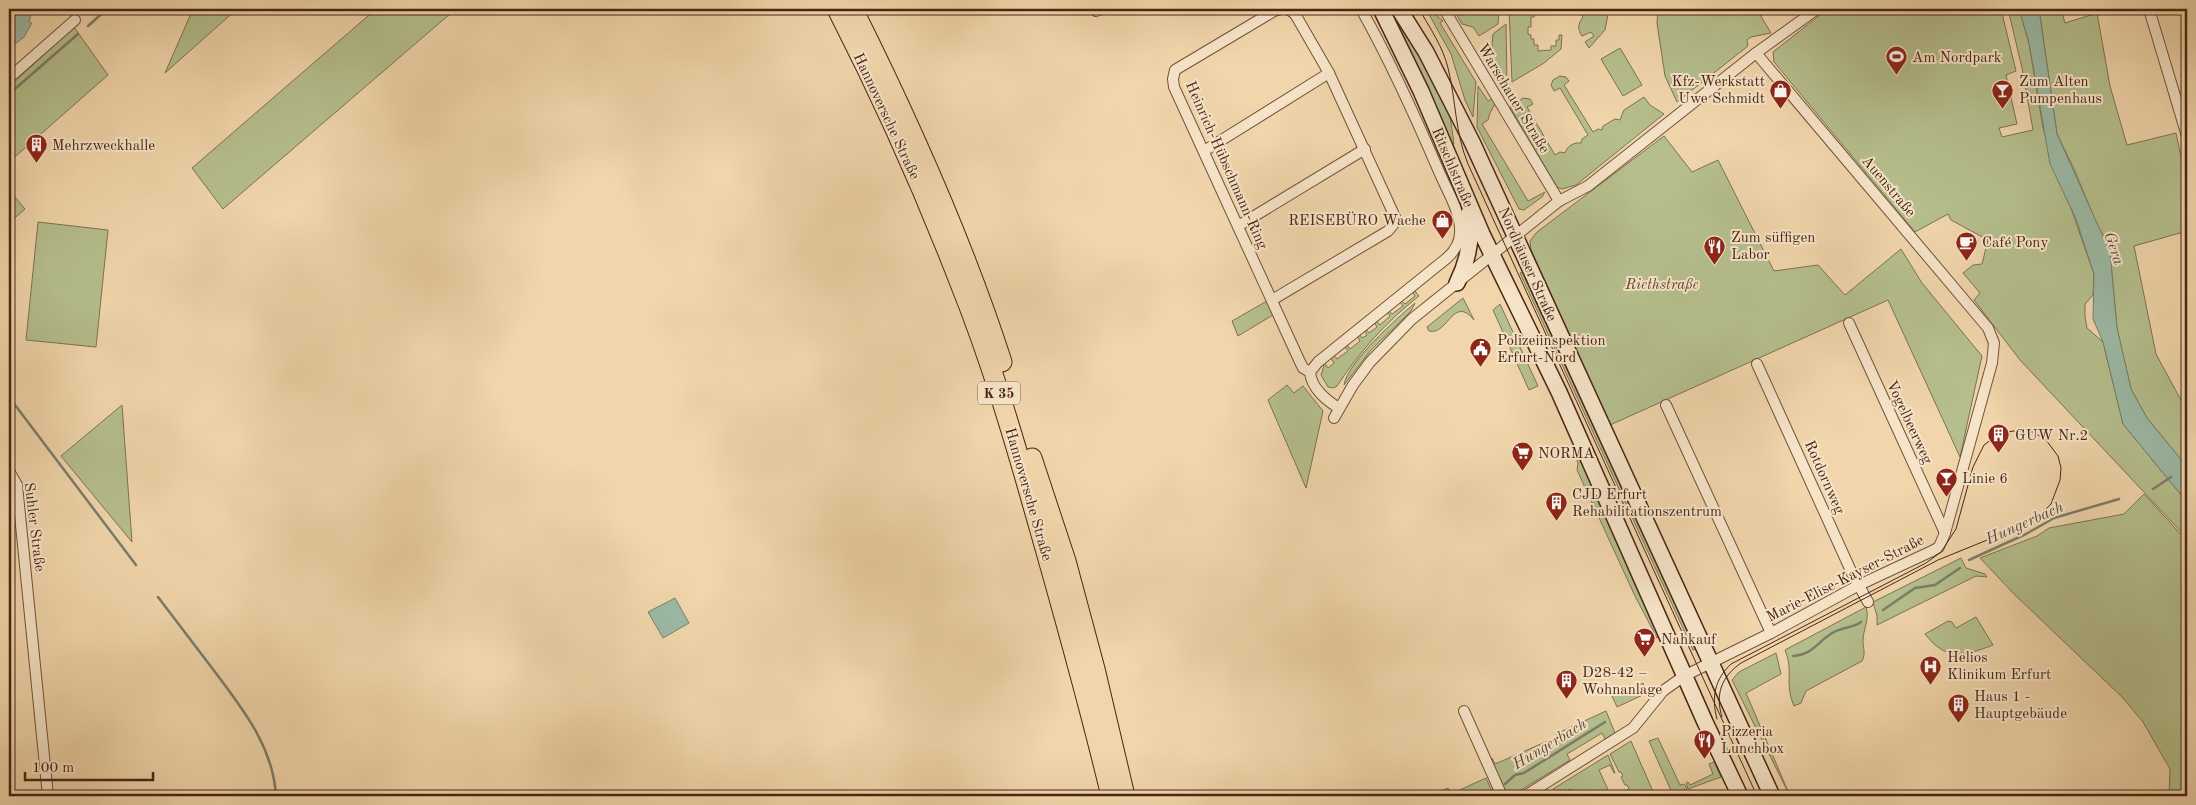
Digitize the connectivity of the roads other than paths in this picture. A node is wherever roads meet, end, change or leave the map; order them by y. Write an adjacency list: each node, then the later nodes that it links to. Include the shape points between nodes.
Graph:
1 (837, 9): 41 (highway, Hannoversche Straße / K 35, via 886,109 959,281 985,353 1082,674)
2 (853, 9): 42 (highway, Hannoversche Straße / K 35, via 933,182 980,294 1066,561)
3 (1281, 9): 12 (street, Heinrich-Hübschmann-Ring, via 1295,14); 17 (street, Heinrich-Hübschmann-Ring, via 1175,70 1174,87)
4 (1361, 9): 28 (street, Ritschlstraße, via 1381,44 1433,157 1459,220 1460,232 1457,245 1448,258 1318,362)
5 (1381, 9): 18 (main road, Nordhäuser Straße, via 1421,91)
6 (1399, 9): 21 (main road, Nordhäuser Straße, via 1454,105)
7 (1444, 9): 19 (street, Warschauer Straße)
8 (1817, 9): 11 (street)
9 (2149, 9): 14 (street)
10 (75, 20): 13 (street)
11 (1756, 52): 19 (street, via 1588,186); 26 (street, Auenstraße, via 1988,328)
12 (1329, 73): 16 (street, Heinrich-Hübschmann-Ring); 17 (street)
13 (9, 78)
14 (2184, 110): 15 (street)
15 (2187, 136)
16 (1365, 149): 20 (street); 24 (street, Heinrich-Hübschmann-Ring, via 1395,217 1393,225)
17 (1204, 151): 20 (street, Heinrich-Hübschmann-Ring)
18 (1464, 195): 22 (main road, Nordhäuser Straße); 23 (main road, via 1470,216 1470,237 1467,259)
19 (1559, 201): 21 (street)
20 (1238, 226): 24 (street, Heinrich-Hübschmann-Ring)
21 (1515, 237): 22 (street); 37 (main road, Nordhäuser Straße)
22 (1493, 255): 23 (street); 38 (main road, Nordhäuser Straße, via 1559,392)
23 (1457, 283): 30 (street, via 1412,319 1382,349)
24 (1272, 300): 28 (street, Heinrich-Hübschmann-Ring, via 1303,368)
25 (1849, 323): 33 (street, Vogelbeerweg)
26 (1994, 343): 33 (street, Marie-Elise-Kayser-Straße, via 1992,363)
27 (1757, 364): 34 (street, Rotdornweg)
28 (1310, 372): 30 (street, Heinrich-Hübschmann-Ring, via 1316,388)
29 (1666, 405): 36 (street)
30 (1339, 408): 31 (street)
31 (1334, 418)
32 (9, 471): 40 (street, Suhler Straße, via 17,485)
33 (1945, 534): 34 (street, Marie-Elise-Kayser-Straße, via 1939,546 1932,551)
34 (1859, 585): 35 (street, Rotdornweg); 36 (street, Marie-Elise-Kayser-Straße)
35 (1868, 602)
36 (1771, 633): 37 (street, Marie-Elise-Kayser-Straße)
37 (1711, 663): 38 (street, Marie-Elise-Kayser-Straße); 46 (main road, Nordhäuser Straße)
38 (1684, 676): 44 (street, Marie-Elise-Kayser-Straße, via 1663,691 1633,728); 45 (main road, Nordhäuser Straße)
39 (1464, 711): 43 (street)
40 (48, 796)
41 (1111, 796)
42 (1125, 796)
43 (1502, 796)
44 (1525, 796)
45 (1740, 796)
46 (1772, 796)

